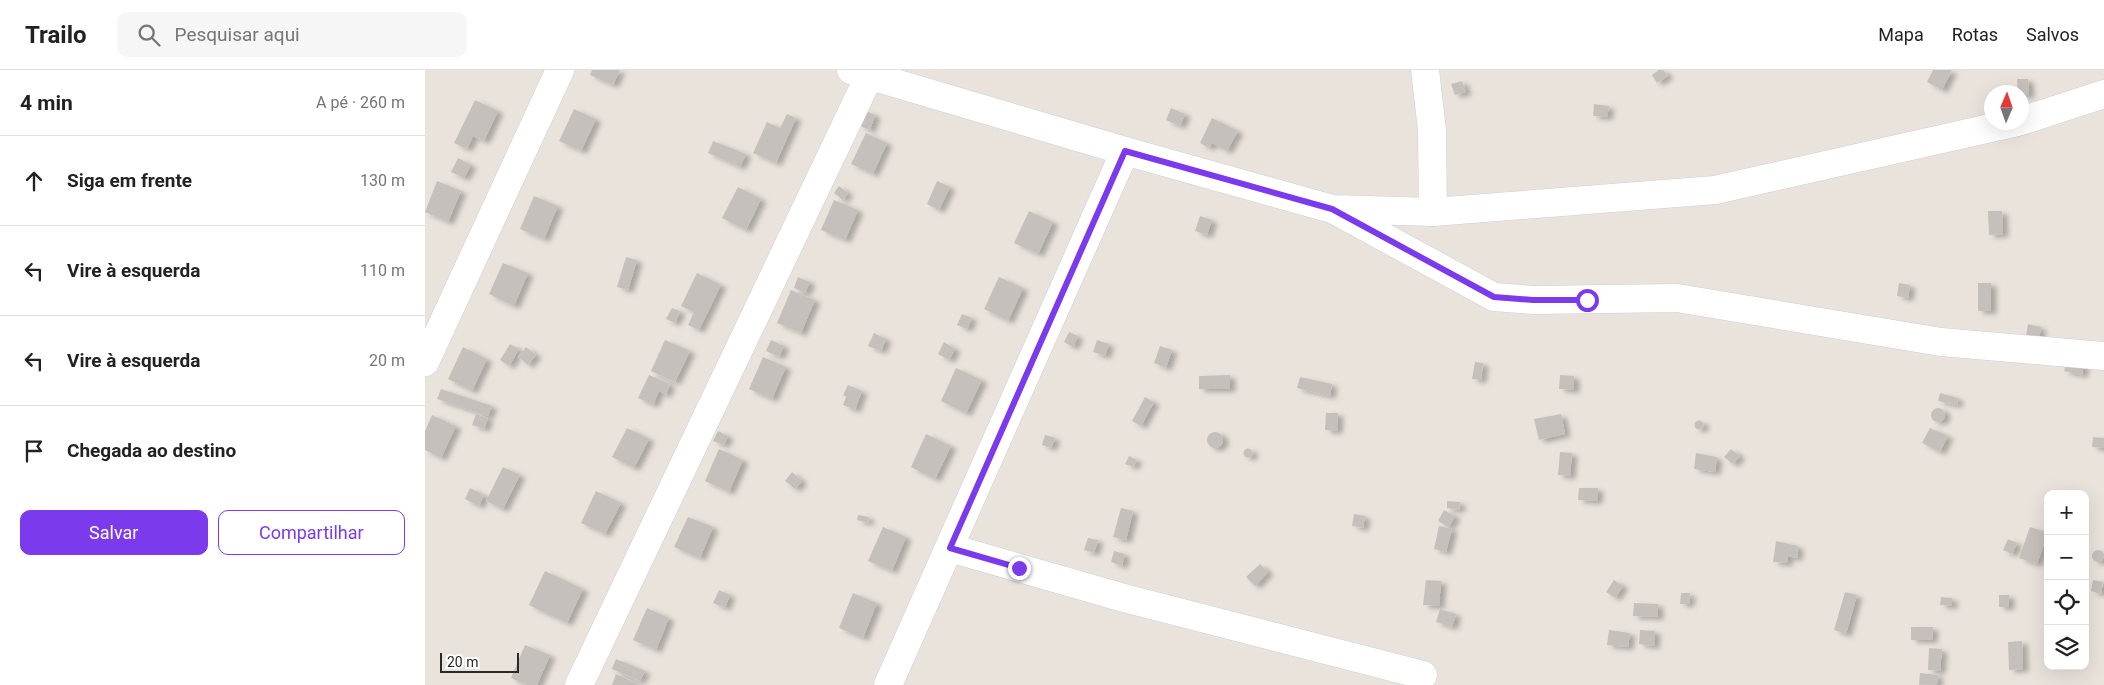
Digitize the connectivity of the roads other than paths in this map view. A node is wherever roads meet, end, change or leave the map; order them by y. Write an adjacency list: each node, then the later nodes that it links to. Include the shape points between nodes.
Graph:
1 (560, 70): 11 (lane)
2 (1425, 70): 9 (lane, via 1433,130)
3 (864, 72): 7 (lane); 14 (lane)
4 (2104, 94): 5 (lane)
5 (2029, 118)
6 (1984, 129): 9 (lane, via 1715,190)
7 (1125, 151): 8 (lane); 12 (lane)
8 (1332, 209): 9 (lane); 10 (lane, via 1494,297 1533,300 1677,298 1941,342)
9 (1433, 212)
10 (2104, 356)
11 (425, 362)
12 (950, 548): 13 (lane, via 1124,598); 15 (lane)
13 (1423, 675)
14 (579, 685)
15 (888, 685)

